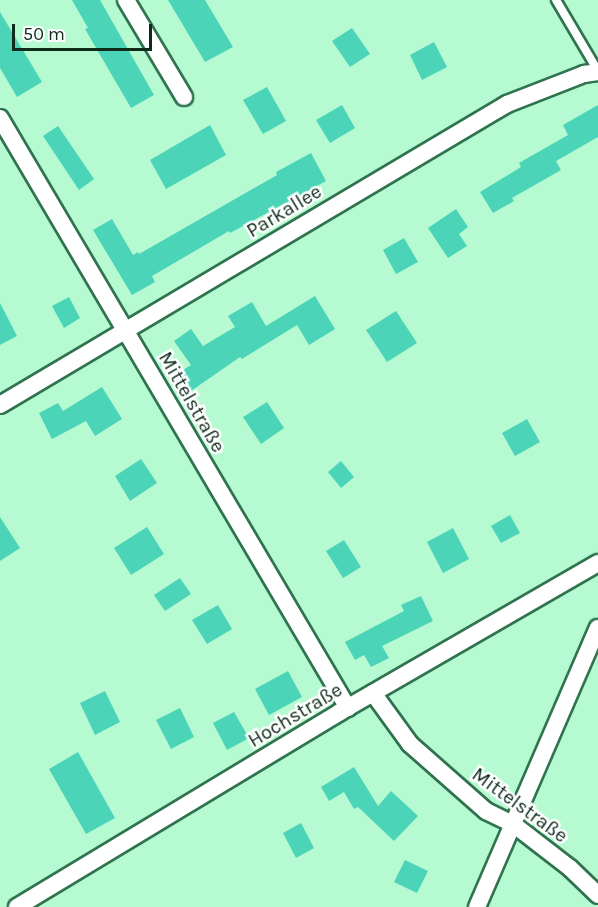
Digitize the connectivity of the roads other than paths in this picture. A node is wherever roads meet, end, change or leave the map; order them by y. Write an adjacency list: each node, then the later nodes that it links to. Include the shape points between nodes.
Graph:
1 (126, 0): 4 (street)
2 (556, 0): 3 (lane)
3 (598, 72): 6 (street, Parkallee, via 507,104)
4 (184, 97)
5 (0, 118): 6 (street, Mittelstraße)
6 (125, 330): 7 (street, Parkallee); 11 (street, Mittelstraße)
7 (0, 405)
8 (598, 563): 10 (street, Hochstraße)
9 (598, 628): 12 (street)
10 (373, 693): 11 (street, Hochstraße); 12 (street, Mittelstraße, via 410,744 486,811)
11 (348, 708): 14 (street, Hochstraße)
12 (513, 824): 13 (street, Mittelstraße); 15 (street)
13 (598, 895)
14 (17, 907)
15 (477, 907)

